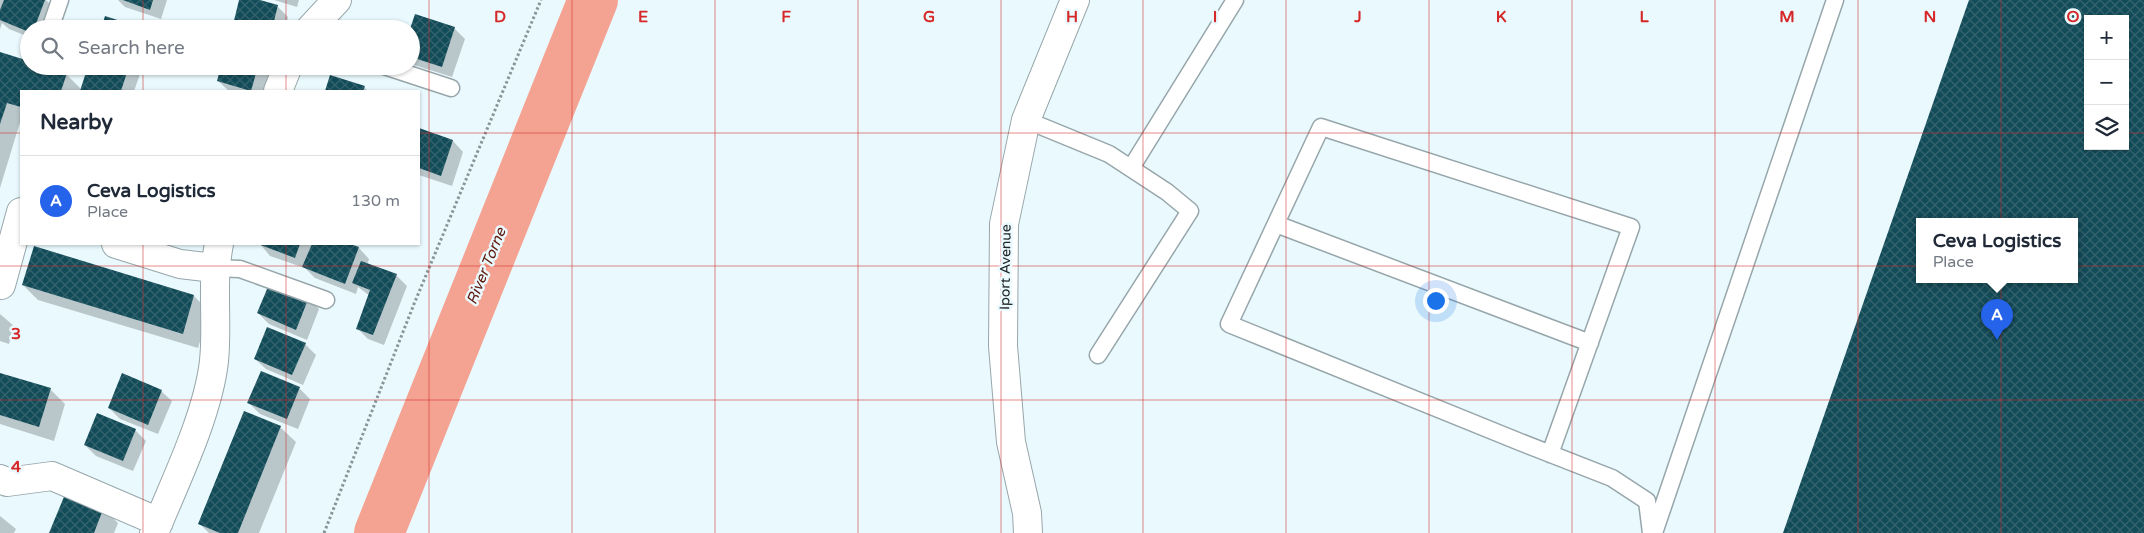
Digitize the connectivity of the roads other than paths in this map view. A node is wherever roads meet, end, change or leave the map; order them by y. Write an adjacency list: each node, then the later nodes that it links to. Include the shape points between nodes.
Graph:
1 (60, 0): 6 (lane)
2 (336, 0): 7 (street)
3 (1075, 0): 12 (street, Iport Avenue)
4 (1235, 0): 13 (lane)
5 (1835, 0): 26 (lane)
6 (53, 20)
7 (321, 20)
8 (284, 75): 11 (street)
9 (411, 75): 10 (lane)
10 (451, 88)
11 (278, 90)
12 (1026, 120): 13 (lane, via 1109,154); 24 (street, Iport Avenue, via 1004,224 1003,346 1011,442)
13 (1131, 168): 21 (lane, via 1190,211)
14 (20, 217): 18 (street)
15 (1276, 224): 20 (lane); 20 (lane, via 1321,127 1631,227); 22 (lane, via 1229,324)
16 (119, 245): 17 (street, via 180,264)
17 (217, 256): 19 (lane, via 240,269); 25 (street, via 214,360 208,396)
18 (1, 285)
19 (326, 300)
20 (1590, 343): 22 (lane)
21 (1098, 355)
22 (1550, 454): 26 (lane, via 1612,478 1647,501)
23 (0, 480): 25 (street, via 7,482 52,476)
24 (1033, 526)
25 (156, 527)
26 (1652, 533)

